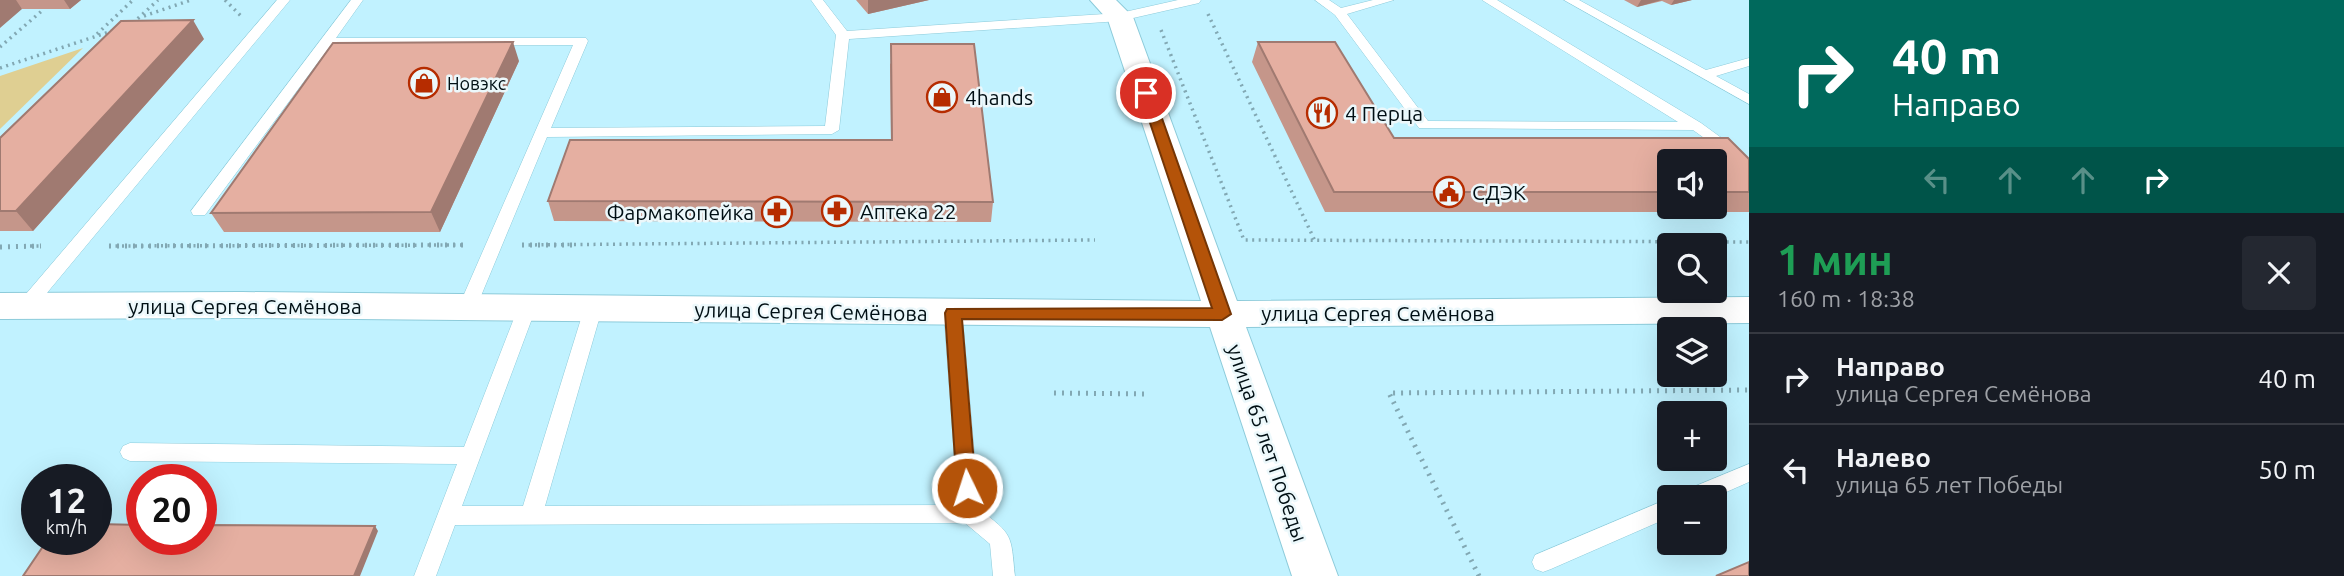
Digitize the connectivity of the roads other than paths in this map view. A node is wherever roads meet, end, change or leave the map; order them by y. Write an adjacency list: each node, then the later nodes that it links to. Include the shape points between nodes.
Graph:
1 (284, 0): 20 (lane, via 76,246)
2 (357, 0): 12 (lane)
3 (817, 0): 11 (lane)
4 (1195, 0): 9 (lane, via 1153,10)
5 (1321, 0): 10 (lane)
6 (1388, 0): 10 (lane)
7 (1488, 0): 16 (lane)
8 (1570, 0): 14 (lane)
9 (1111, 9): 11 (lane); 26 (street, улица 65 лет Победы)
10 (1339, 12): 16 (lane, via 1424,125)
11 (843, 35): 17 (lane, via 832,130)
12 (326, 42): 17 (lane, via 581,41); 19 (lane)
13 (1749, 62): 14 (lane)
14 (1704, 75): 15 (lane)
15 (1749, 100)
16 (1696, 126): 18 (lane)
17 (542, 133): 21 (lane)
18 (1749, 165)
19 (199, 211)
20 (13, 306): 21 (street, улица Сергея Семёнова)
21 (467, 308): 22 (street, улица Сергея Семёнова)
22 (527, 308): 23 (street, улица Сергея Семёнова); 28 (lane)
23 (593, 309): 25 (street, улица Сергея Семёнова); 34 (lane)
24 (1749, 310): 26 (street, улица Сергея Семёнова)
25 (953, 313): 26 (street, улица Сергея Семёнова); 31 (lane)
26 (1222, 314): 38 (street, улица 65 лет Победы)
27 (130, 452): 28 (lane)
28 (470, 456): 33 (lane)
29 (1749, 473): 30 (lane)
30 (1721, 485)
31 (969, 513): 34 (lane); 37 (lane, via 1001,539)
32 (1657, 513): 35 (lane)
33 (448, 515): 34 (lane); 36 (lane)
34 (531, 516)
35 (1543, 562)
36 (425, 576)
37 (1004, 576)
38 (1315, 576)

